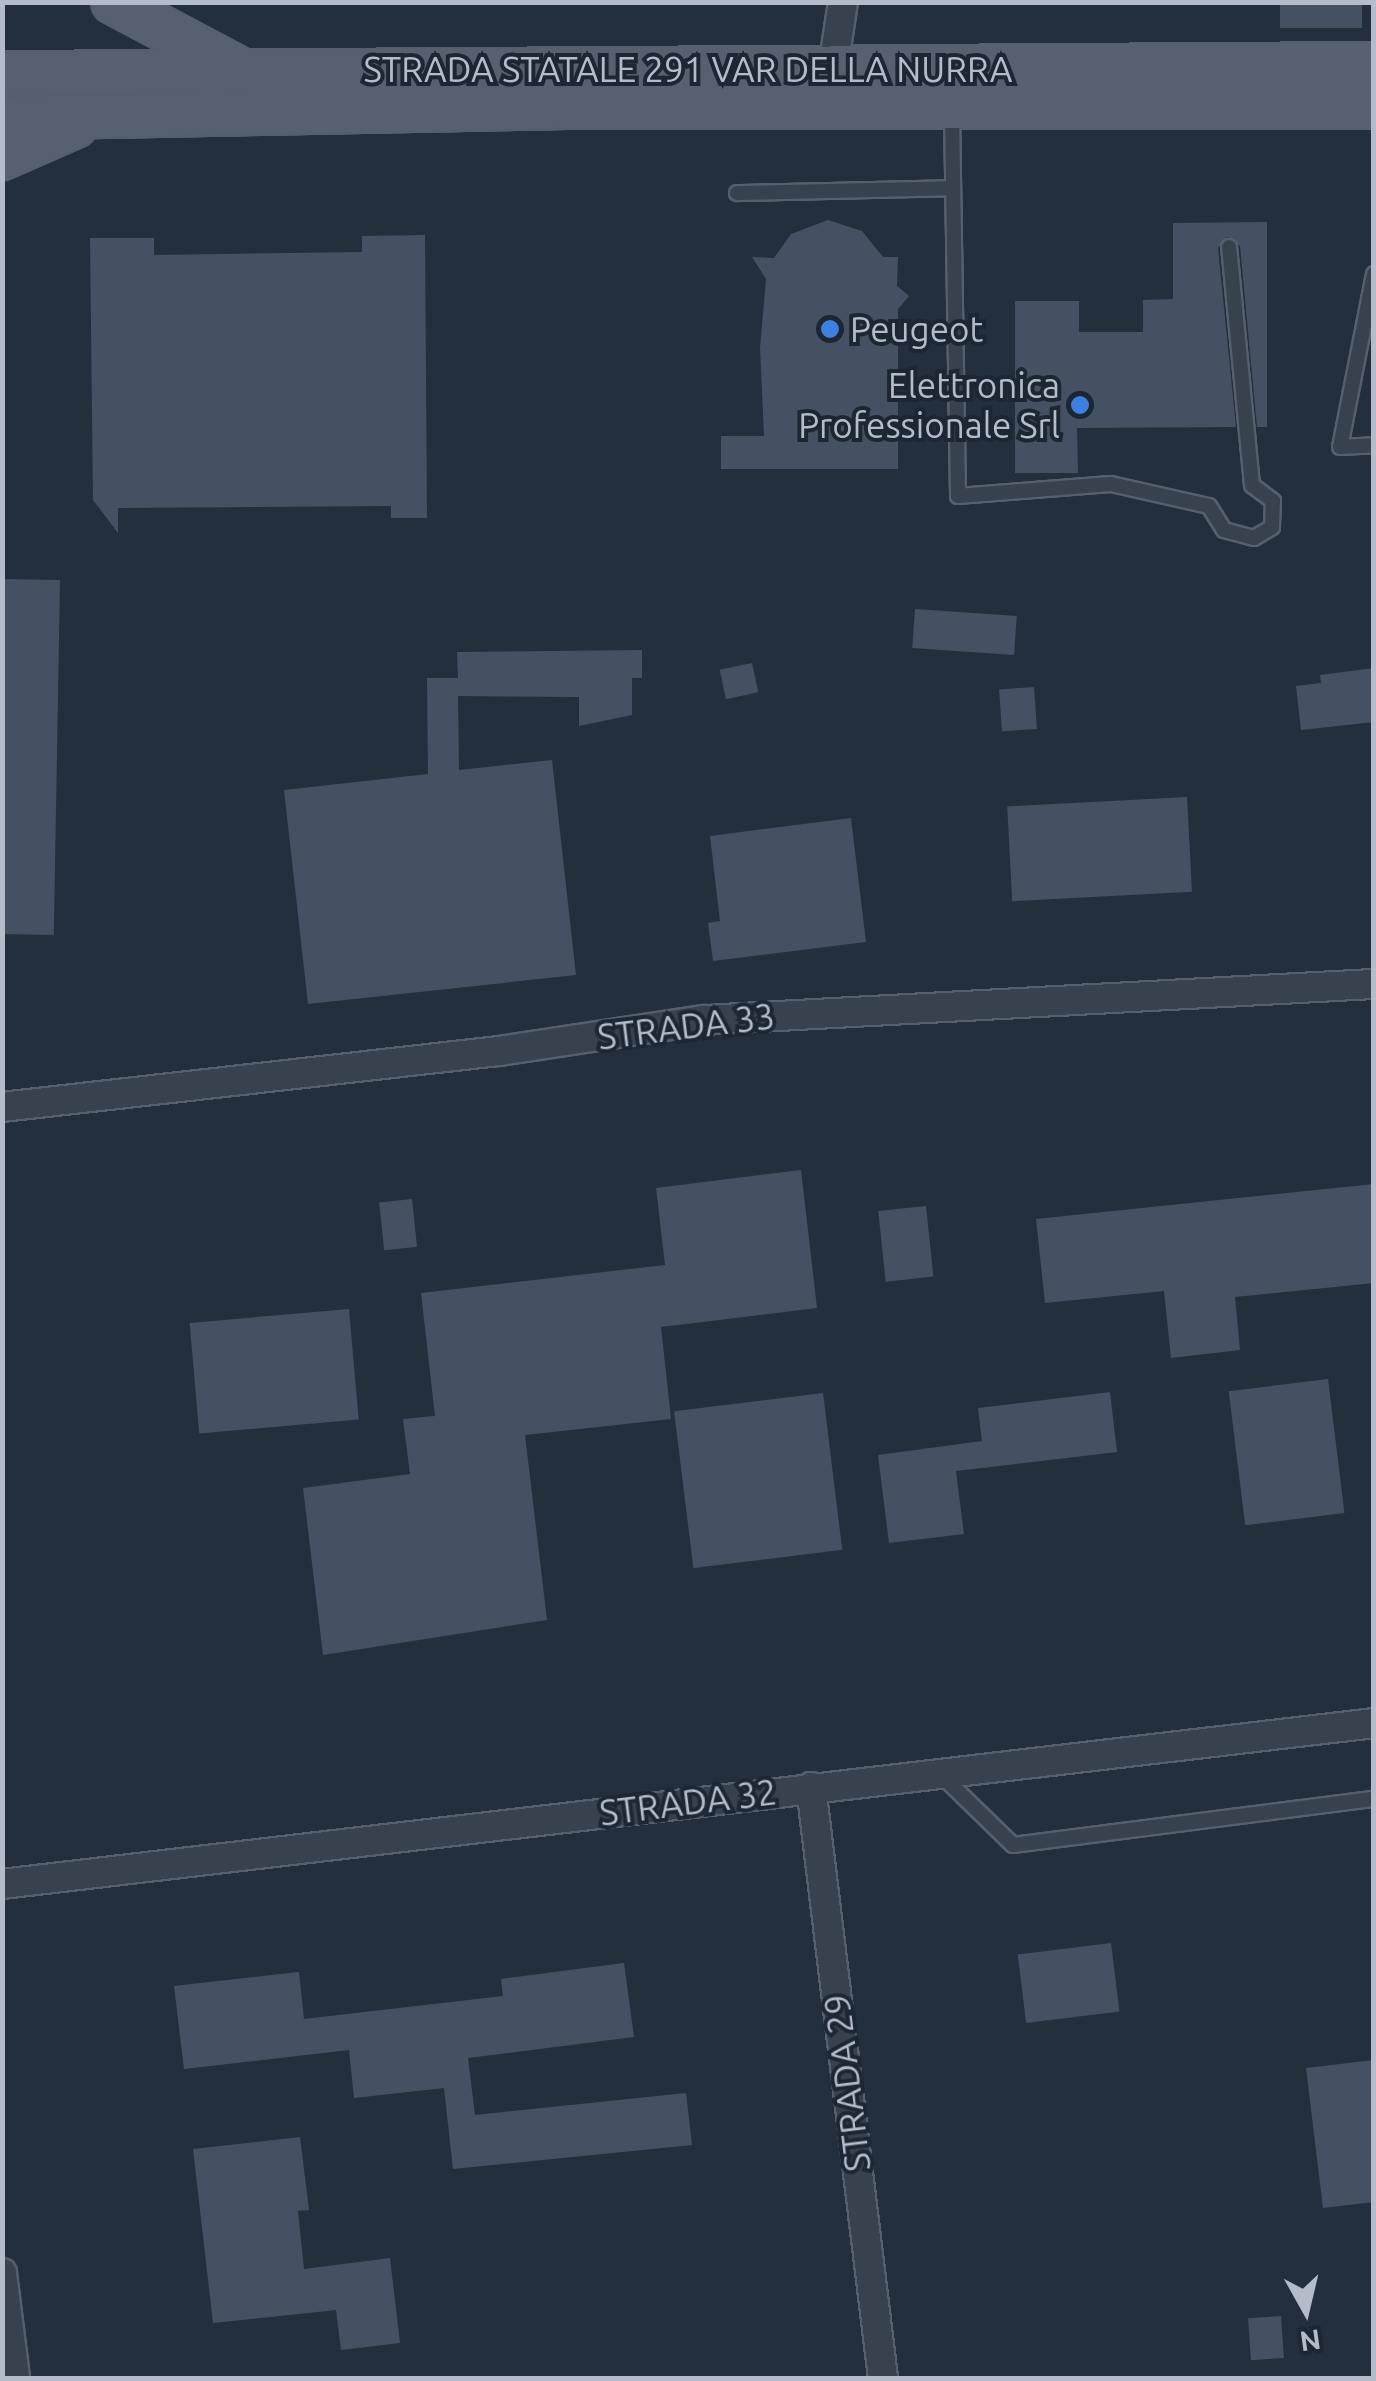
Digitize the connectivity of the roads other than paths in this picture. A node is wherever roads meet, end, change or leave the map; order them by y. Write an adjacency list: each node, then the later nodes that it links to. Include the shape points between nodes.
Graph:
1 (113, 2): 5 (main road)
2 (836, 5): 4 (street)
3 (1374, 64): 4 (main road, STRADA STATALE 291 VAR DELLA NURRA)
4 (833, 68): 5 (main road, STRADA STATALE 291 VAR DELLA NURRA)
5 (246, 73): 6 (main road, STRADA STATALE 291 VAR DELLA NURRA)
6 (2, 74)
7 (1374, 106): 8 (main road, STRADA STATALE 291 VAR DELLA NURRA)
8 (952, 110): 9 (main road, STRADA STATALE 291 VAR DELLA NURRA); 12 (lane)
9 (123, 114): 10 (main road, STRADA STATALE 291 VAR DELLA NURRA); 11 (main road, via 62,130)
10 (2, 118)
11 (2, 158)
12 (953, 188): 13 (lane); 14 (lane, via 958,496 1111,484 1209,506 1224,530 1254,538 1272,527 1273,501 1252,486)
13 (737, 193)
14 (1230, 247)
15 (1374, 274): 16 (lane, via 1340,447)
16 (1374, 444)
17 (1374, 984): 18 (street, STRADA 33, via 704,1020 498,1051)
18 (2, 1108)
19 (1374, 1723): 20 (street, STRADA 32)
20 (938, 1773): 21 (street, STRADA 32); 22 (lane, via 1013,1844)
21 (811, 1788): 23 (street, STRADA 32); 26 (street, STRADA 29)
22 (1374, 1799)
23 (2, 1884)
24 (2, 2273): 25 (street)
25 (16, 2378)
26 (883, 2378)

